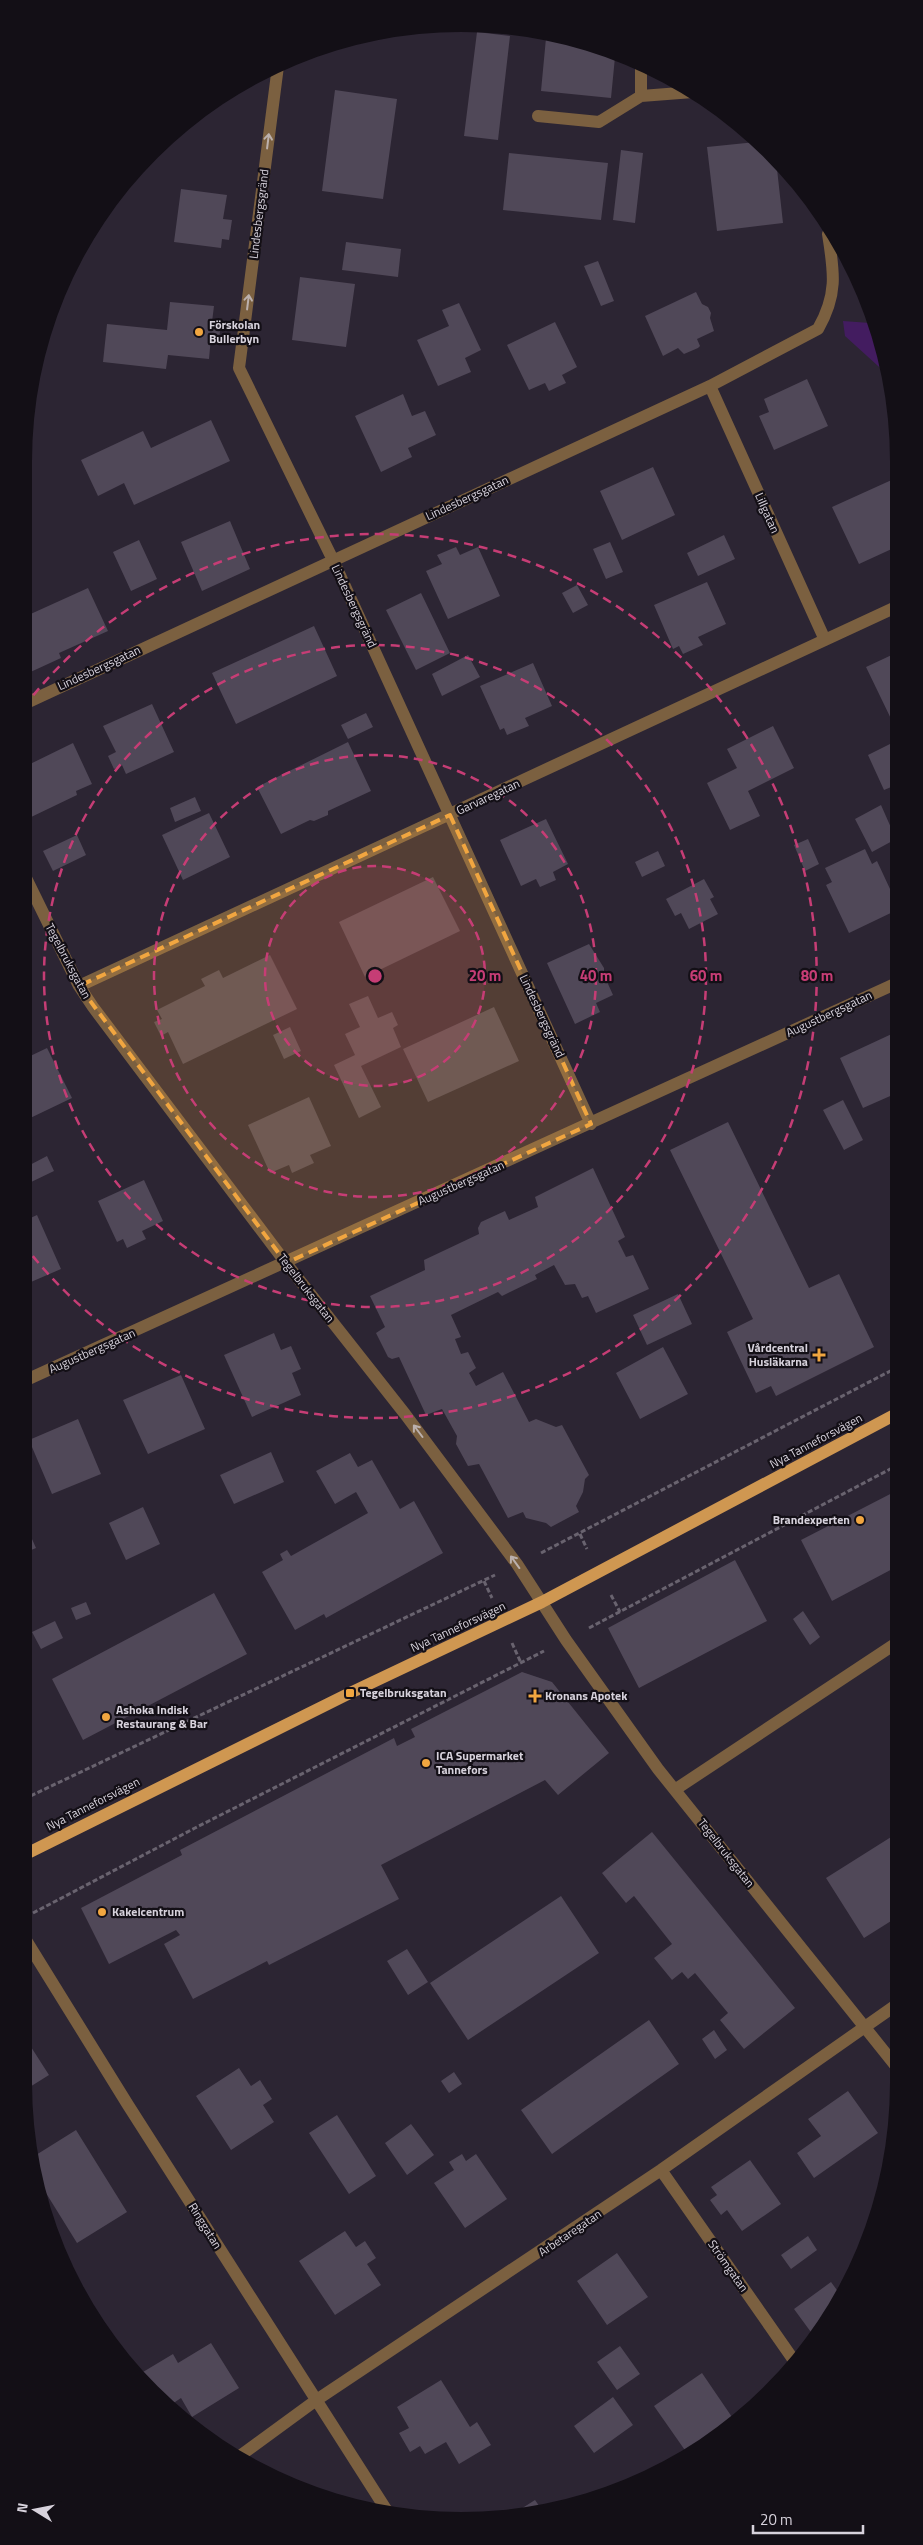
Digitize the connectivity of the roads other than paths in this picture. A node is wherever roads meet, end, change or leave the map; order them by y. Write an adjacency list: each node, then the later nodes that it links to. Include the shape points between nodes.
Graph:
1 (641, 72): 4 (street)
2 (277, 75): 8 (street, Lindesbergsgränd, one-way to 2, via 239,368)
3 (681, 93): 4 (street)
4 (641, 96): 5 (street, via 598,122)
5 (538, 116)
6 (829, 241): 7 (street, Lindesbergsgatan, via 834,271 833,293 828,313 818,329)
7 (710, 386): 8 (street, Lindesbergsgatan); 10 (street, Lillgatan)
8 (333, 560): 11 (street, Lindesbergsgatan); 12 (street, Lindesbergsgränd)
9 (890, 610): 10 (street, Garvaregatan)
10 (825, 640): 12 (street, Garvaregatan)
11 (32, 700)
12 (450, 815): 14 (street, Garvaregatan); 16 (street, Lindesbergsgränd)
13 (32, 890): 14 (street, Tegelbruksgatan)
14 (79, 986): 17 (street, Tegelbruksgatan)
15 (890, 986): 16 (street, Augustbergsgatan)
16 (591, 1124): 17 (street, Augustbergsgatan)
17 (286, 1264): 18 (street, Augustbergsgatan); 20 (street, Tegelbruksgatan, one-way to 17, via 405,1414)
18 (32, 1377)
19 (890, 1417): 20 (main road, Nya Tanneforsvägen)
20 (542, 1602): 22 (street, Tegelbruksgatan, via 658,1769); 23 (main road, Nya Tanneforsvägen)
21 (890, 1647): 22 (street)
22 (676, 1789): 26 (street, Tegelbruksgatan)
23 (32, 1851)
24 (32, 1950): 30 (street, Ringgatan)
25 (890, 2008): 26 (street, Arbetaregatan)
26 (864, 2026): 27 (street, Tegelbruksgatan); 28 (street, Arbetaregatan)
27 (890, 2059)
28 (661, 2170): 29 (street, Strömgatan); 30 (street, Arbetaregatan)
29 (792, 2357)
30 (316, 2401): 31 (street, Arbetaregatan); 32 (street, Ringgatan)
31 (244, 2453)
32 (382, 2505)

